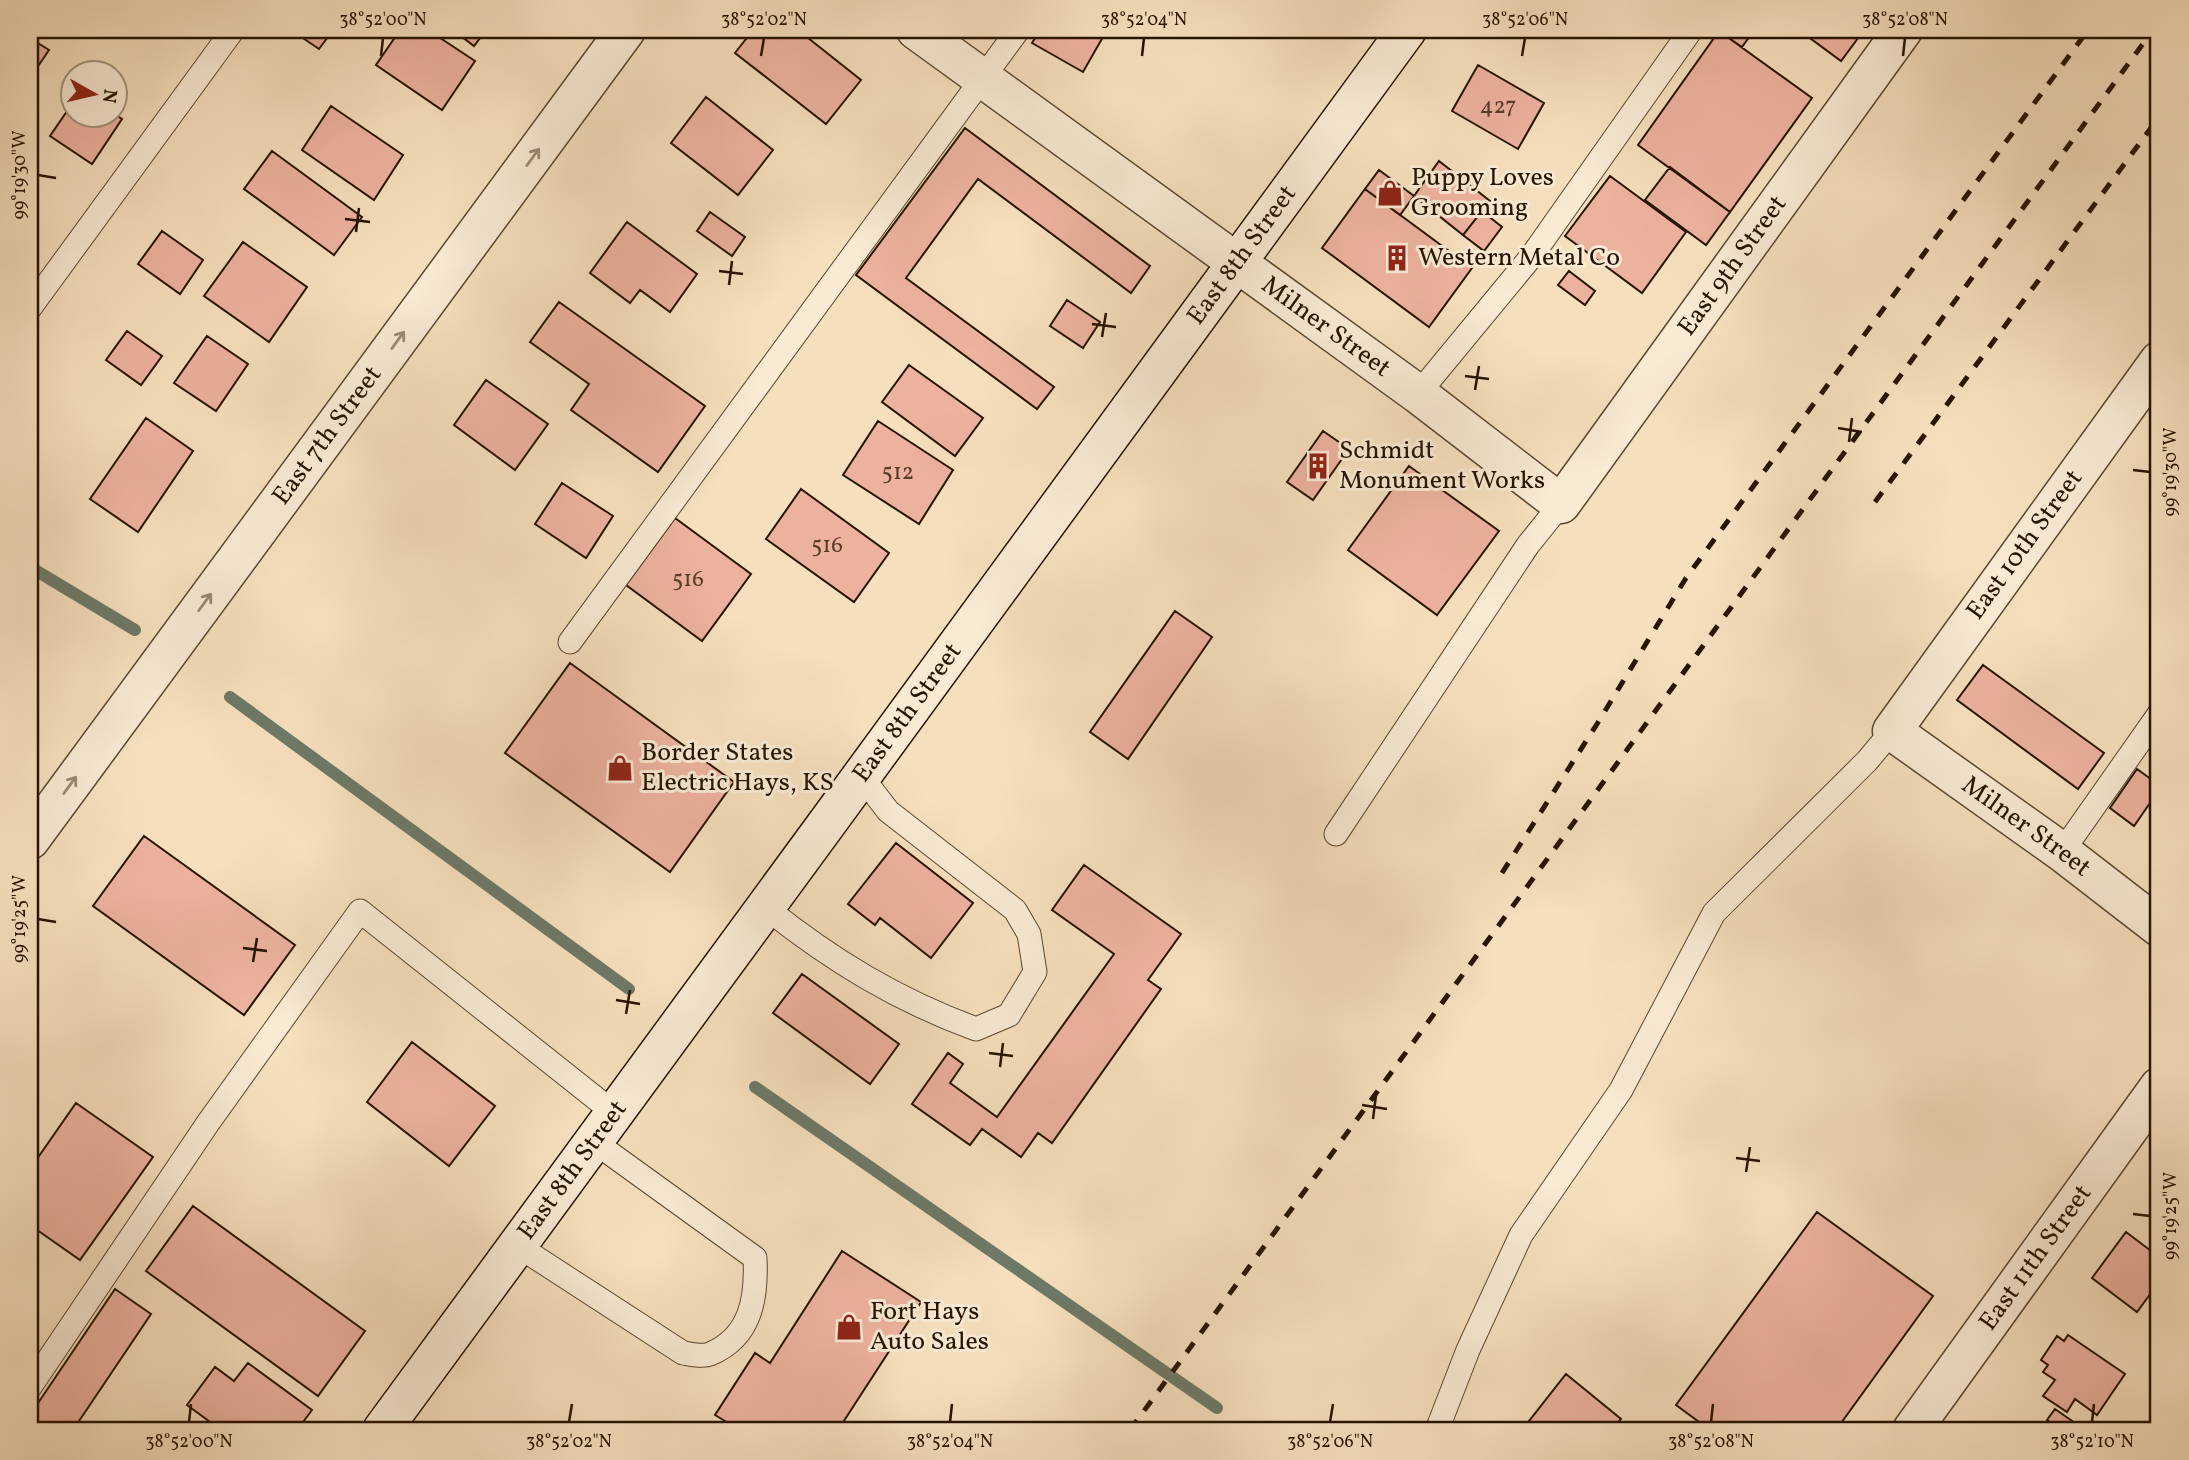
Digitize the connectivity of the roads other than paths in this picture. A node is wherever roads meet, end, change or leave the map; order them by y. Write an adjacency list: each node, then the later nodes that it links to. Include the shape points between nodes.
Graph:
1 (233, 30): 10 (lane)
2 (626, 30): 19 (street, East 7th Street, one-way to 2)
3 (916, 30): 8 (street, Milner Street)
4 (1018, 30): 8 (lane)
5 (1407, 30): 9 (street, East 8th Street)
6 (1691, 30): 12 (lane, via 1531,257)
7 (1903, 30): 13 (street, East 9th Street)
8 (984, 80): 9 (street, Milner Street); 14 (lane)
9 (1236, 262): 12 (street, Milner Street); 17 (street, East 8th Street)
10 (30, 308)
11 (2159, 360): 16 (street, East 10th Street)
12 (1418, 394): 13 (street, Milner Street)
13 (1561, 503): 18 (lane, via 1528,545)
14 (570, 642)
15 (2159, 714): 20 (lane)
16 (1892, 731): 20 (street, Milner Street); 28 (lane, via 1714,913 1621,1090 1521,1236)
17 (862, 778): 21 (street, East 8th Street); 21 (lane, via 888,811 1015,910 1030,934 1035,972 1009,1015 976,1029 942,1016 850,971)
18 (1336, 834)
19 (30, 840)
20 (2062, 852): 22 (street, Milner Street)
21 (765, 907): 24 (street, East 8th Street)
22 (2159, 927)
23 (2159, 1087): 29 (street, East 11th Street)
24 (603, 1126): 25 (street, East 8th Street); 25 (lane, via 755,1258 757,1290 744,1329 709,1355 683,1353); 26 (lane, via 360,911 208,1123)
25 (518, 1247): 27 (street, East 8th Street)
26 (30, 1387)
27 (382, 1430)
28 (1437, 1430)
29 (1912, 1430)

